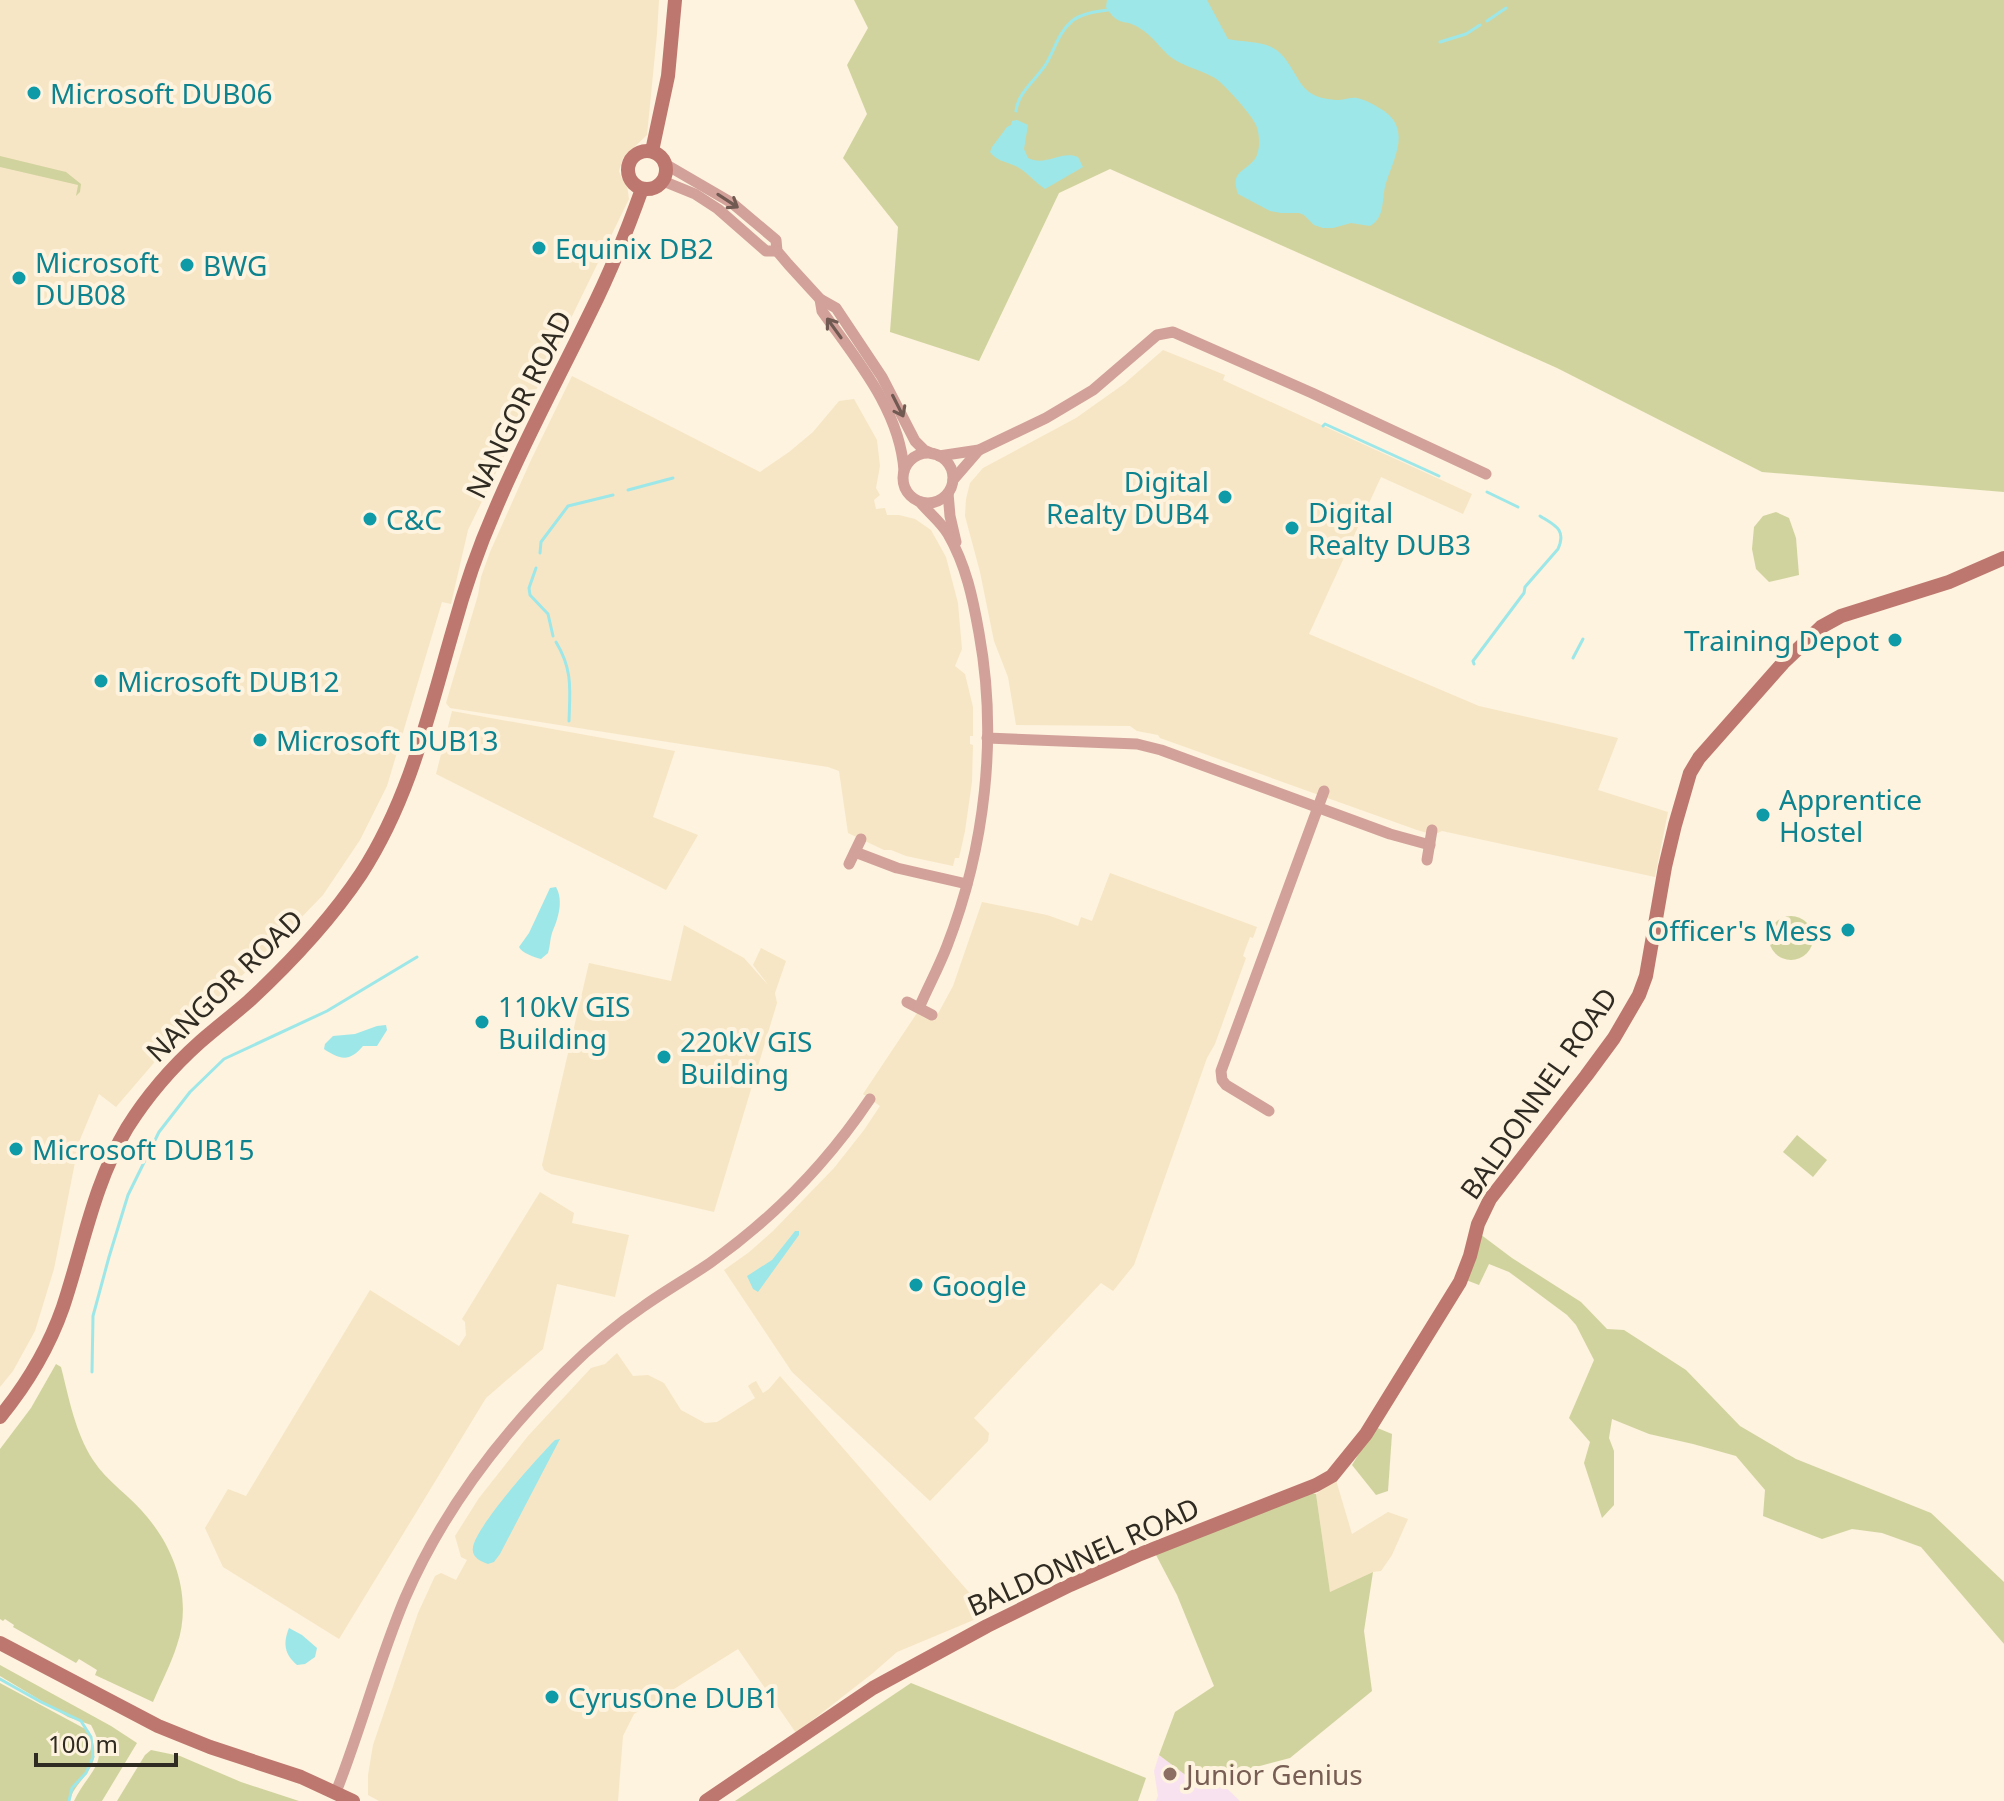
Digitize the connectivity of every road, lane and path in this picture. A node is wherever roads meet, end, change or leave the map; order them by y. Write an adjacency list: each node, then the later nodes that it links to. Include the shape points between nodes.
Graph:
1 (675, 0): 2 (street, via 668,76)
2 (652, 151): 3 (street); 5 (street, via 635,155 628,165 629,178)
3 (665, 164): 4 (street); 6 (street, one-way to 6, via 732,203 776,240)
4 (663, 181): 5 (street); 6 (street, via 718,209 766,251)
5 (642, 189): 30 (street, NANGOR ROAD, via 591,311 495,510 472,569 416,760 381,840 322,928 173,1067 133,1118 103,1178 45,1349)
6 (777, 251): 7 (street)
7 (820, 299): 9 (street, one-way to 9, via 836,308 882,377 915,441); 10 (street, one-way to 7, via 896,430 872,381 822,311)
8 (979, 450): 9 (street); 11 (street, via 1093,390 1157,335 1173,332); 12 (street)
9 (936, 455): 10 (street, via 919,455); 12 (street, via 949,465)
10 (904, 471): 14 (street, via 906,491)
11 (1486, 474)
12 (953, 480): 13 (street)
13 (948, 493): 14 (street, via 934,502); 15 (street)
14 (920, 502): 15 (street, via 939,520)
15 (957, 551): 17 (street, via 985,664)
16 (2004, 558): 34 (street, BALDONNEL ROAD, via 1821,627 1699,758 1675,825 1639,995 1614,1038 1490,1199 1452,1296 1366,1434 1332,1476 1138,1555 984,1627 873,1688)
17 (987, 738): 19 (street, via 1137,744); 26 (street, via 985,787)
18 (1324, 791): 19 (street)
19 (1318, 807): 22 (street); 29 (street, via 1221,1071 1226,1085)
20 (1432, 830): 22 (street)
21 (861, 839): 23 (street)
22 (1430, 845): 24 (street)
23 (855, 852): 25 (street); 26 (street)
24 (1427, 860)
25 (849, 864)
26 (967, 884): 27 (street, via 947,947 913,1005)
27 (932, 1015)
28 (870, 1099): 32 (street, via 815,1170 770,1215 613,1329 564,1372 493,1452 443,1524 405,1599)
29 (1269, 1111)
30 (0, 1417)
31 (0, 1643): 32 (street, via 154,1724)
32 (336, 1792): 33 (street)
33 (353, 1801)
34 (706, 1801)

